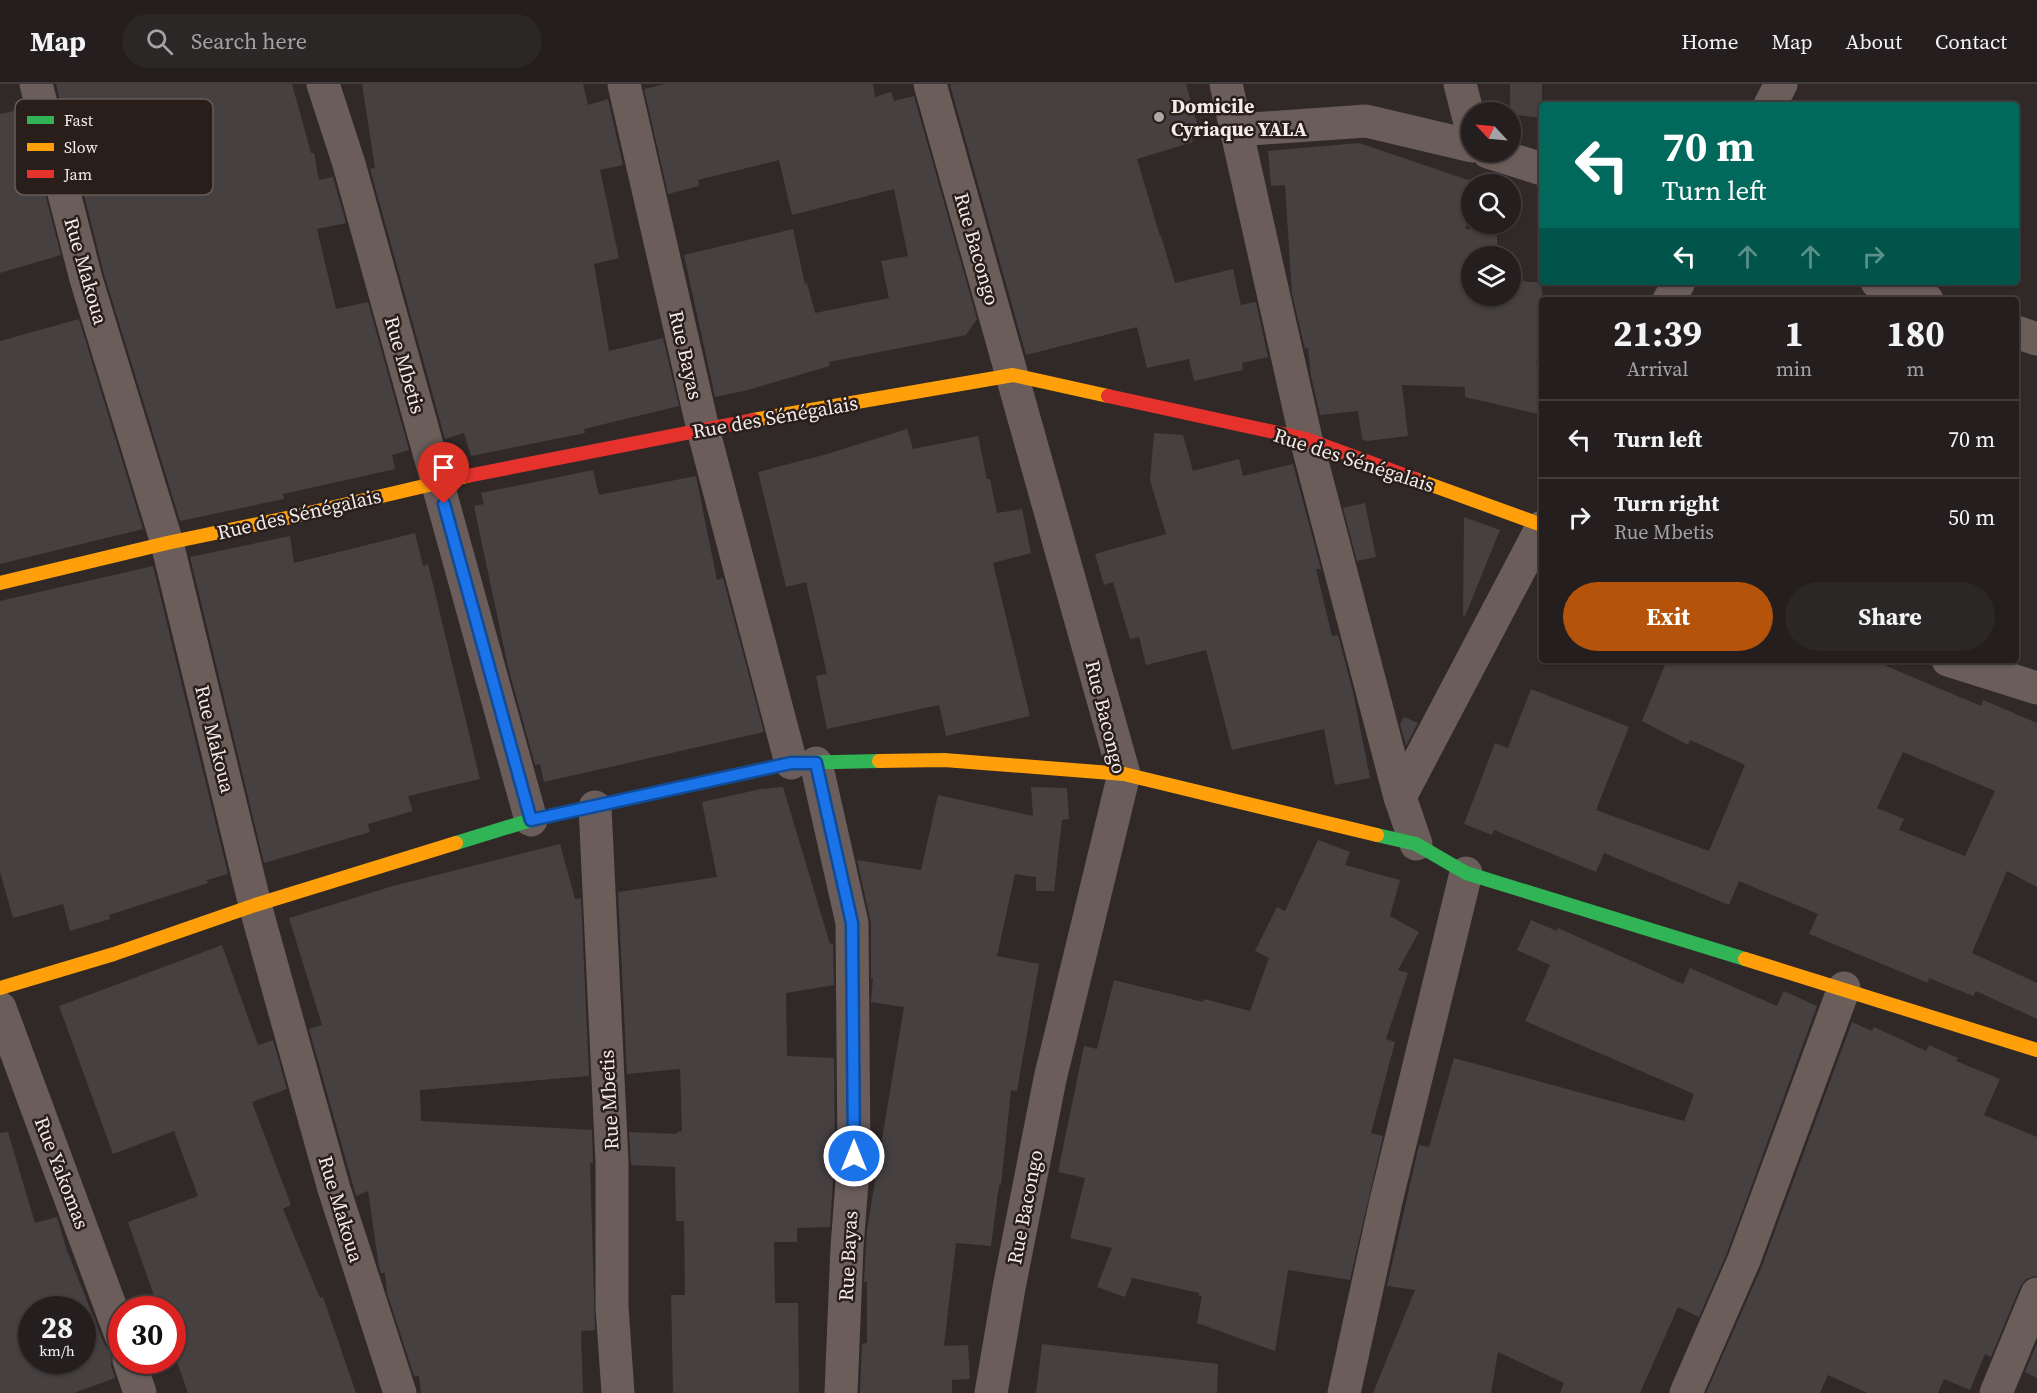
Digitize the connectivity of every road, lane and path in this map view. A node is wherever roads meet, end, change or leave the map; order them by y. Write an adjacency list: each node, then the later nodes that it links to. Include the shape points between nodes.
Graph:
1 (36, 84): 7 (street, Rue Makoua)
2 (323, 84): 21 (street, Rue Mbetis)
3 (624, 84): 19 (street, Rue Bayas)
4 (930, 84): 18 (street, Rue Bacongo)
5 (1226, 84): 9 (street)
6 (1460, 84): 8 (street)
7 (40, 99)
8 (1465, 102)
9 (1238, 130): 10 (street, via 1366,121); 20 (street)
10 (1461, 144)
11 (1520, 162): 12 (street)
12 (1539, 168)
13 (64, 195): 24 (street, Rue Makoua, via 86,279)
14 (1885, 285): 15 (street)
15 (1919, 297)
16 (2019, 333): 17 (street)
17 (2037, 339)
18 (1013, 375): 19 (street, Rue des Sénégalais); 20 (street, Rue des Sénégalais); 29 (street, Rue Bacongo)
19 (703, 429): 21 (street, Rue des Sénégalais); 28 (street, Rue Bayas)
20 (1306, 439): 22 (street, Rue des Sénégalais); 30 (street)
21 (438, 482): 24 (street, Rue des Sénégalais); 32 (street, Rue Mbetis)
22 (1539, 525)
23 (1539, 532): 30 (street)
24 (167, 543): 25 (street, Rue des Sénégalais); 35 (street, Rue Makoua)
25 (0, 583)
26 (1958, 663): 27 (street)
27 (2037, 688)
28 (803, 763): 29 (street, via 944,760); 31 (street); 46 (street, Rue Bayas, via 852,923 854,1156)
29 (1124, 774): 33 (street); 47 (street, Rue Bacongo, via 1050,1079)
30 (1400, 797): 33 (street)
31 (595, 807): 32 (street); 45 (street, Rue Mbetis, via 612,1162 612,1307)
32 (531, 820): 35 (street)
33 (1416, 844): 34 (street)
34 (1466, 873): 37 (street); 48 (street)
35 (255, 905): 36 (street); 44 (street, Rue Makoua, via 334,1189)
36 (0, 988)
37 (1844, 988): 39 (street); 49 (street, via 1744,1260)
38 (0, 1008): 41 (street, Rue Yakomas)
39 (2037, 1050)
40 (2037, 1293): 50 (street)
41 (108, 1300)
42 (134, 1374): 43 (street)
43 (140, 1393)
44 (400, 1393)
45 (618, 1393)
46 (842, 1393)
47 (991, 1393)
48 (1344, 1393)
49 (1686, 1393)
50 (1995, 1393)

